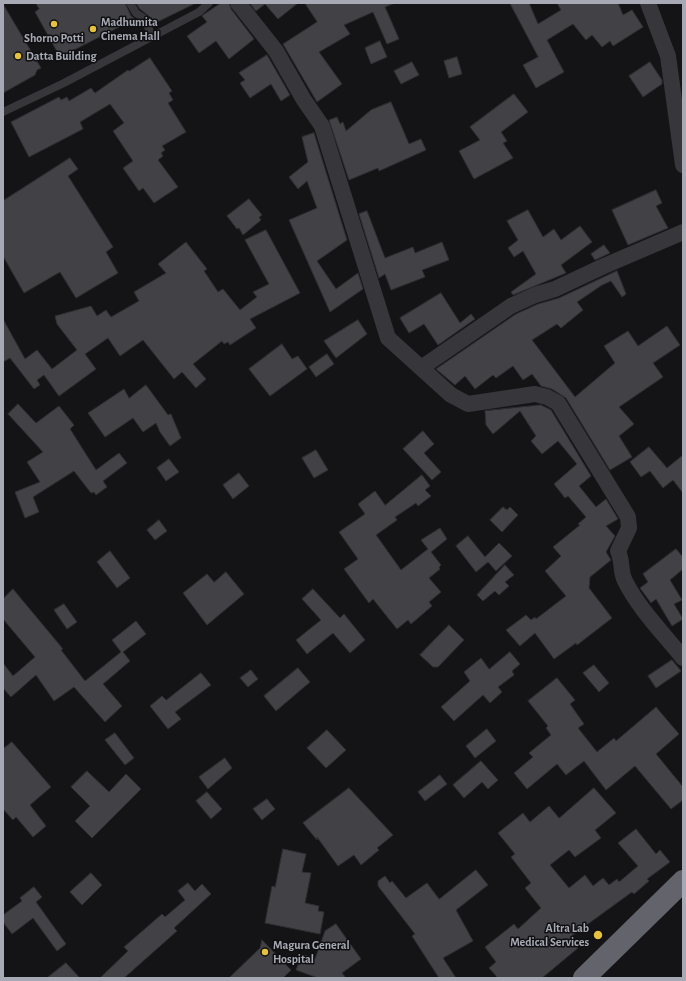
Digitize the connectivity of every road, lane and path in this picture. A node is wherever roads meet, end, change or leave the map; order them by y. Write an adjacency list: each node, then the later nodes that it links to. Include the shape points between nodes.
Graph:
1 (130, 3): 5 (lane, via 136,13 145,19)
2 (209, 3): 5 (lane, via 199,12)
3 (238, 3): 9 (street, via 276,51 322,126 388,338)
4 (648, 3): 7 (street, via 668,56)
5 (152, 37): 6 (lane, via 64,84)
6 (3, 112)
7 (683, 165)
8 (683, 232): 9 (street, via 511,306)
9 (420, 368): 10 (street, via 451,395 468,404 535,394 558,403 628,517 629,528 618,551 622,560 624,579)
10 (683, 658)
11 (683, 881): 12 (highway)
12 (584, 978)

